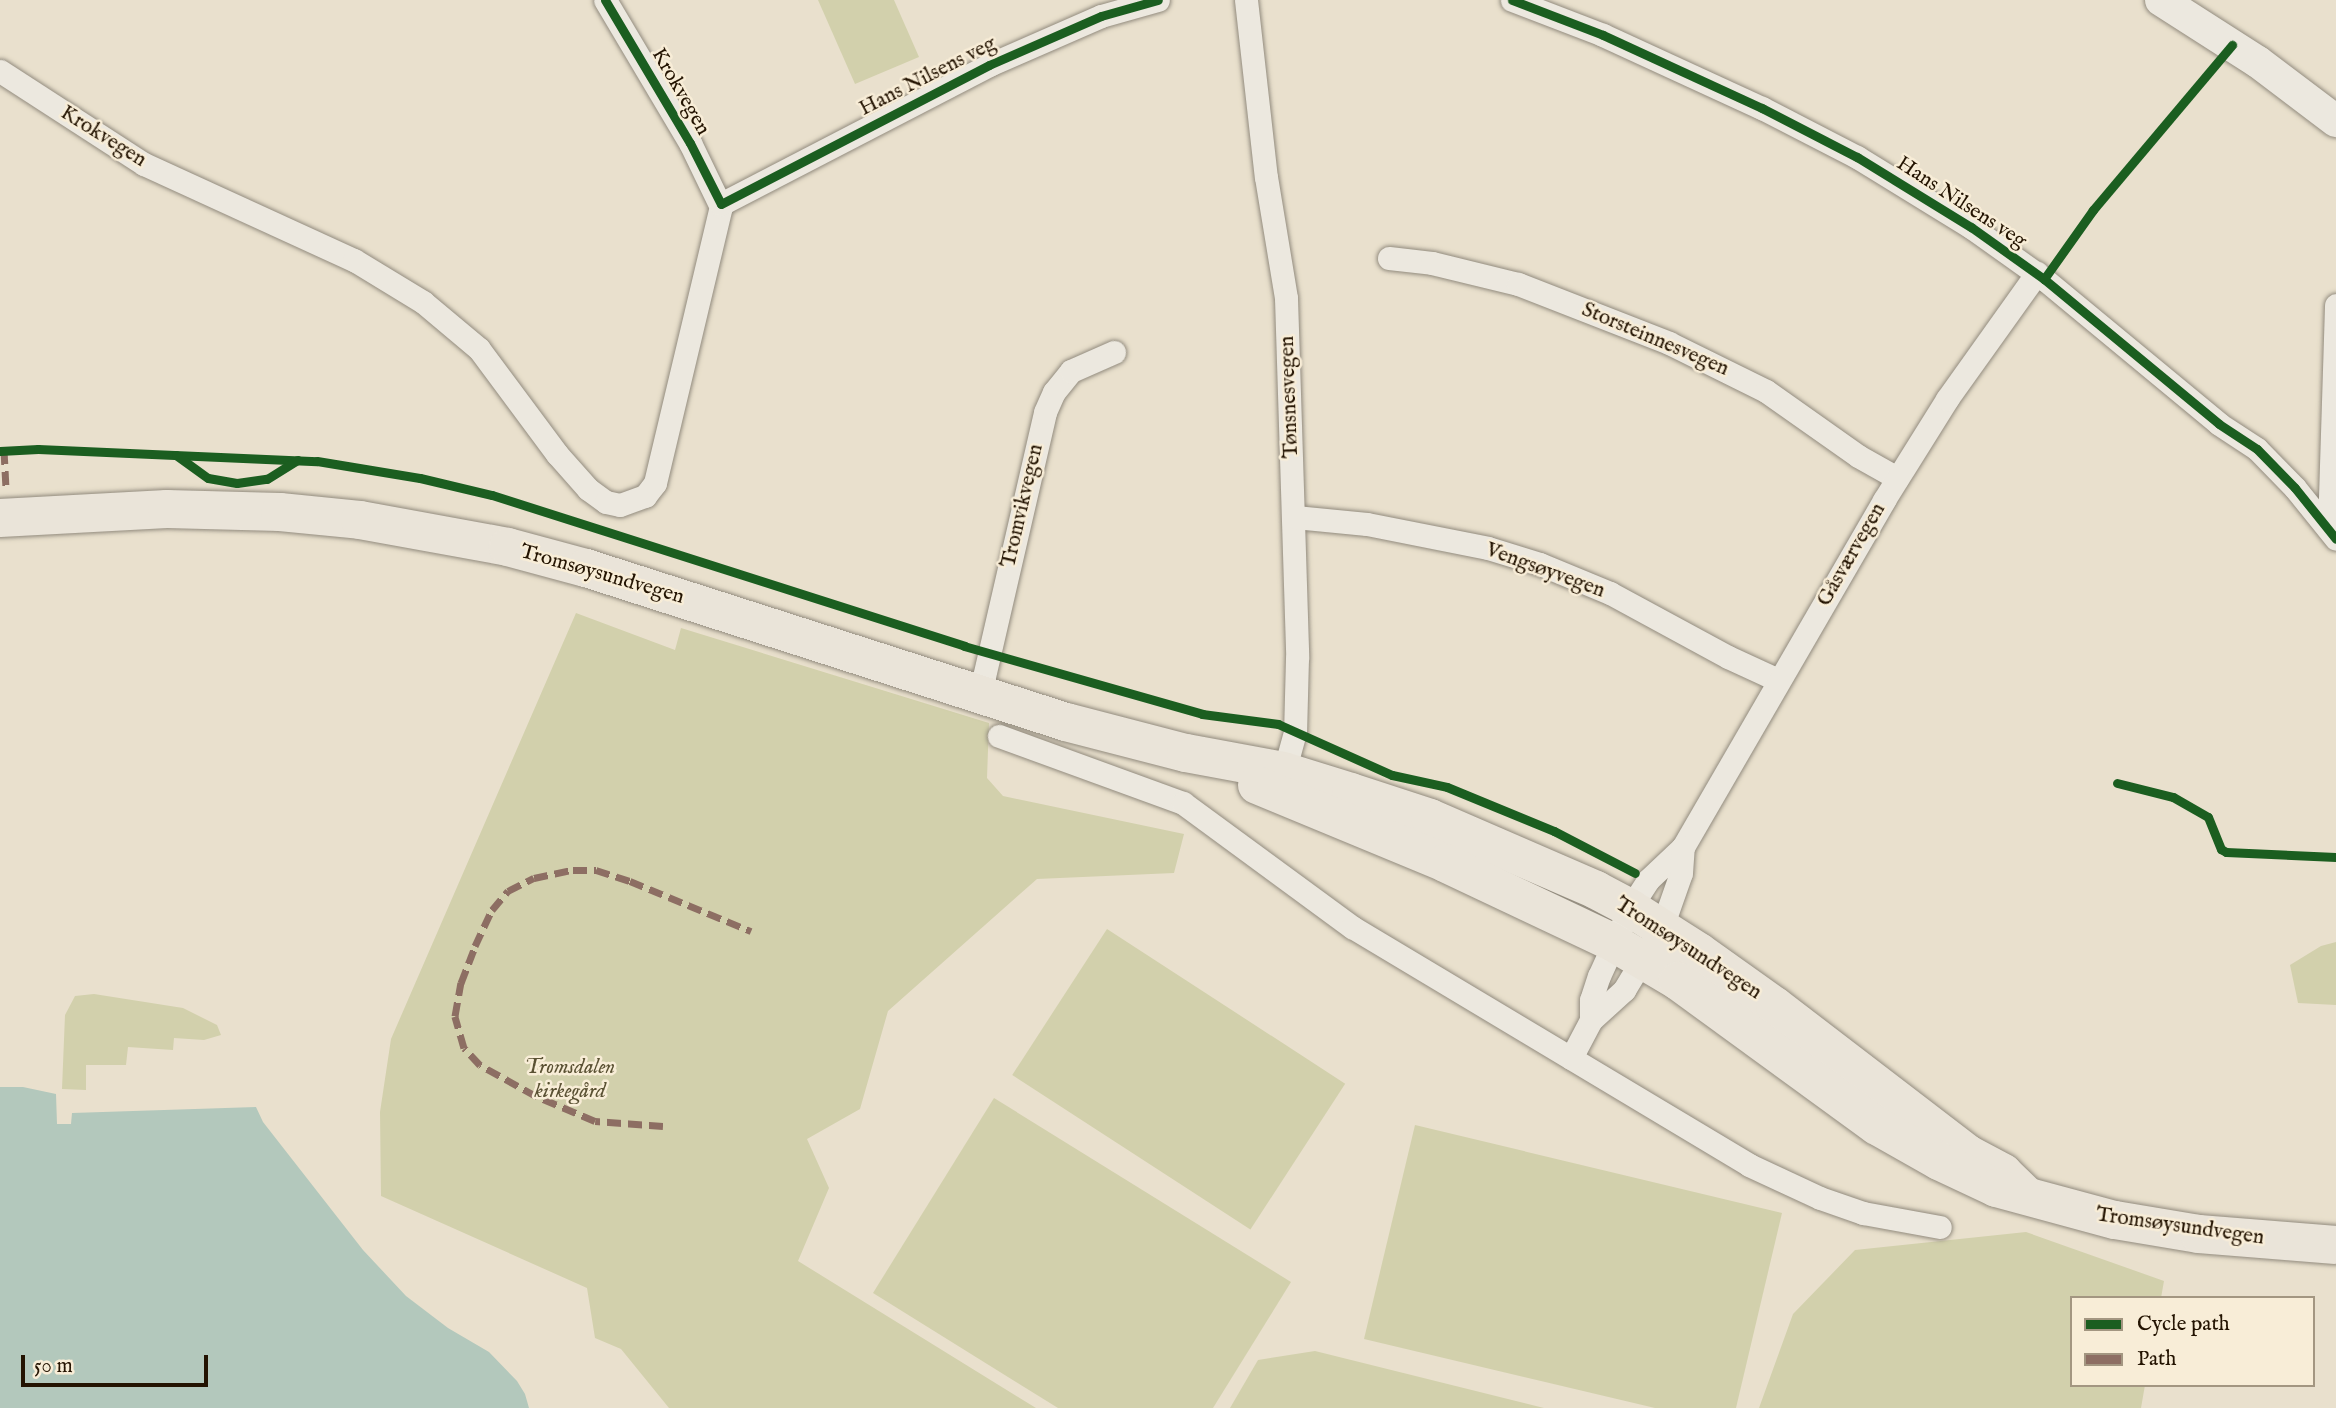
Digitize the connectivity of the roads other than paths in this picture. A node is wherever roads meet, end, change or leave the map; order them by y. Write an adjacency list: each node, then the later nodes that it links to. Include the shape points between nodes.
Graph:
1 (605, 0): 8 (street, Krokvegen)
2 (1158, 0): 8 (street, Hans Nilsens veg, via 1101,16 1001,59)
3 (1246, 0): 14 (street, Tønsnesvegen, via 1266,177 1285,291)
4 (1512, 0): 10 (street, Hans Nilsens veg, via 1603,35 1823,139 1923,197)
5 (2161, 0): 7 (street, via 2258,62)
6 (0, 71): 8 (street, Krokvegen, via 144,164 354,260 423,302 479,349 588,489 615,505 637,501 655,483)
7 (2336, 121)
8 (721, 204)
9 (1389, 258): 13 (street, Storsteinnesvegen, via 1432,262 1518,284 1669,343 1766,391 1858,456)
10 (2037, 274): 13 (street, Gåsværvegen, via 1947,399); 16 (street, Hans Nilsens veg, via 2218,424 2257,449)
11 (2336, 305): 16 (street)
12 (1114, 352): 18 (street, Tromvikvegen, via 1071,372 1045,412)
13 (1898, 478): 17 (street, Gåsværvegen)
14 (1295, 517): 17 (street, Vengsøyvegen, via 1367,524 1488,548 1540,564 1610,593); 20 (street, Tønsnesvegen, via 1295,732)
15 (0, 518): 18 (highway, Tromsøysundvegen, via 221,509 417,529 586,568)
16 (2332, 534)
17 (1778, 680): 21 (street, Gåsværvegen)
18 (980, 694): 20 (highway, Tromsøysundvegen)
19 (999, 736): 25 (street, via 1183,803 1352,926)
20 (1281, 783): 22 (highway, Tromsøysundvegen, via 1430,818 1596,890); 23 (highway, Tromsøysundvegen)
21 (1683, 847): 22 (street, Gåsværvegen, via 1681,873); 22 (street, Gåsværvegen, via 1648,880)
22 (1646, 917): 23 (street, Gåsværvegen); 23 (street); 26 (highway, Tromsøysundvegen, via 1774,1006 1968,1154 2003,1173)
23 (1627, 951): 24 (street, via 1591,1000); 24 (street, via 1618,997); 26 (highway, Tromsøysundvegen, via 1678,981 1877,1126 1967,1175)
24 (1591, 1020): 25 (street)
25 (1571, 1058): 27 (street, via 1782,1181 1863,1213)
26 (2026, 1195): 28 (highway, Tromsøysundvegen, via 2115,1220 2199,1234)
27 (1940, 1227)
28 (2336, 1245)

